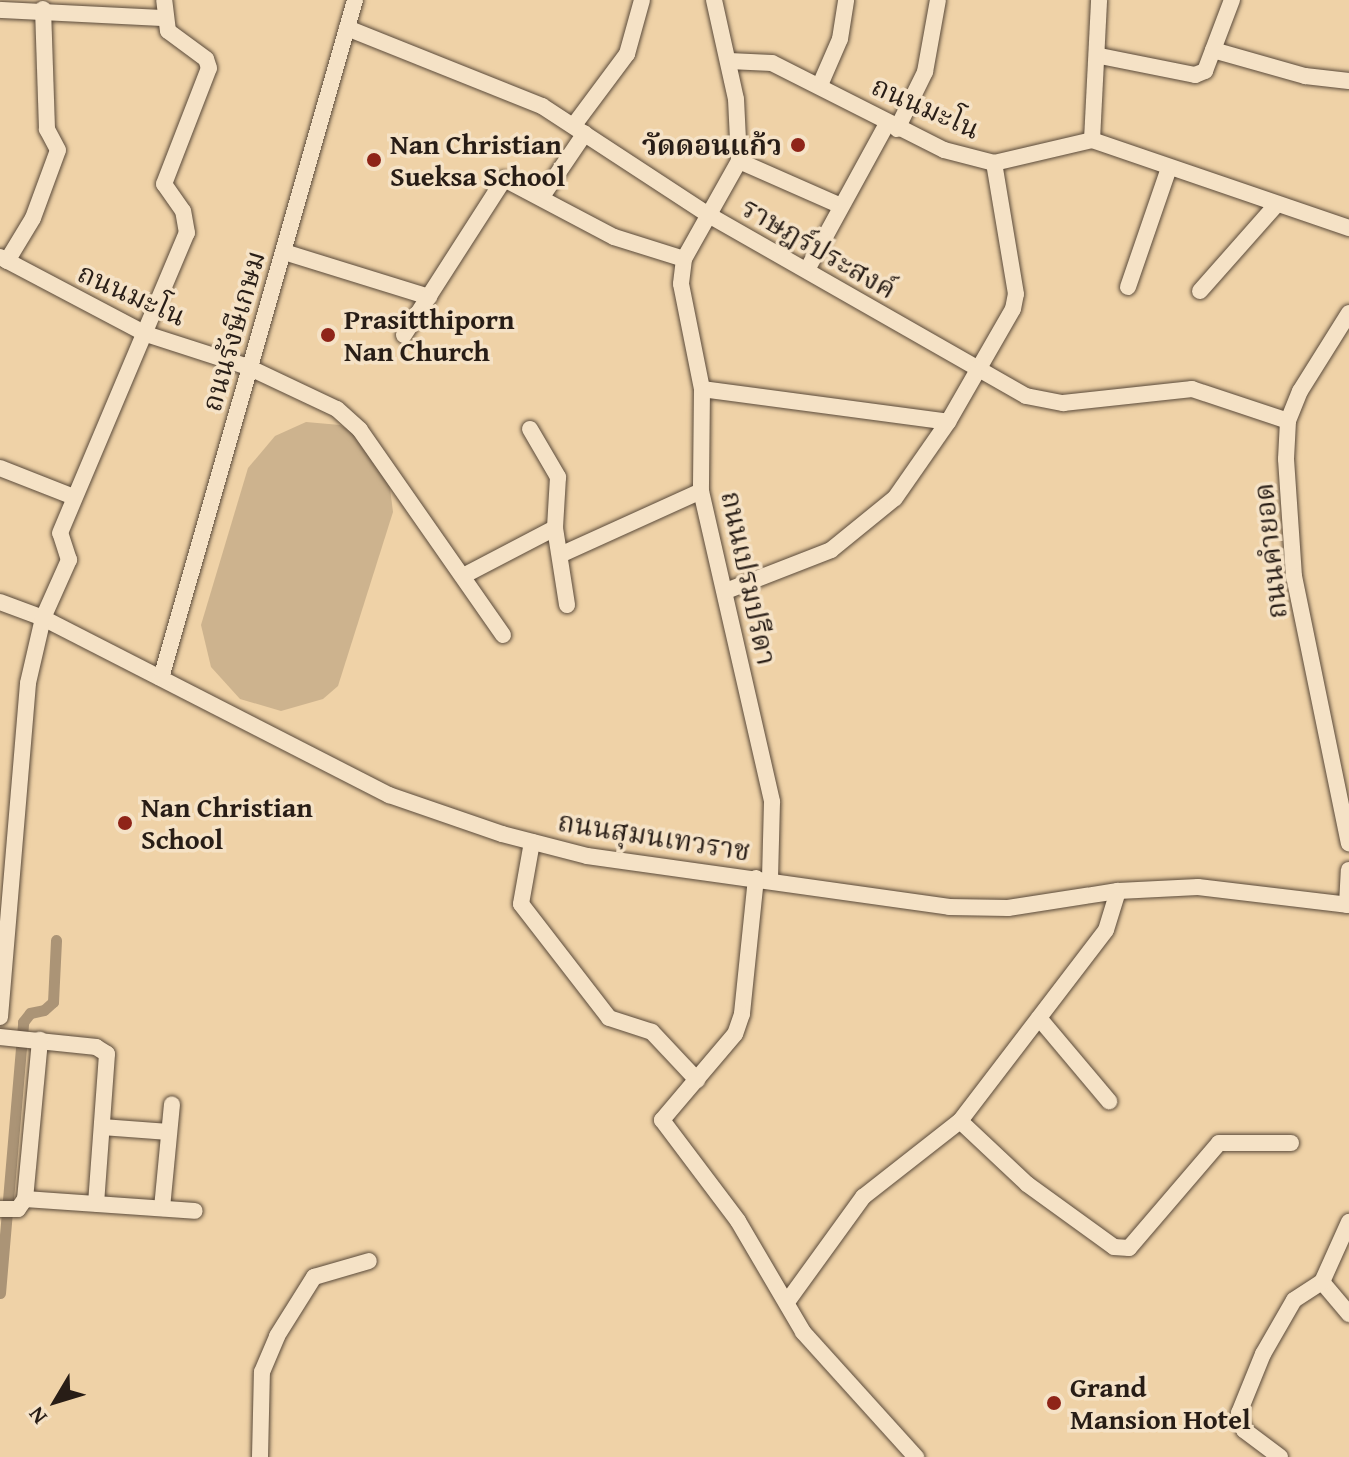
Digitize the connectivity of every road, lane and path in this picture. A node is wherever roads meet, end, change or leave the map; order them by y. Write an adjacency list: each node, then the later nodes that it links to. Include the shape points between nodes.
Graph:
1 (164, 0): 11 (street)
2 (355, 0): 12 (street, ถนนรังษีเกษม)
3 (642, 0): 19 (street, via 627,54)
4 (714, 0): 15 (street)
5 (846, 0): 17 (street, via 840,39)
6 (938, 0): 18 (street, via 925,72)
7 (1099, 0): 14 (street)
8 (1232, 0): 13 (street)
9 (43, 9): 10 (street); 11 (street); 30 (street, via 47,129 58,150 33,218)
10 (0, 10)
11 (164, 18): 37 (street, via 168,31 206,59 209,68 166,172 164,184 183,211 187,233)
12 (347, 28): 19 (street, ราษฎร์ประสงค์, via 542,106); 29 (street, ถนนรังษีเกษม)
13 (1213, 50): 14 (street, via 1205,71 1195,75); 16 (street, via 1305,76)
14 (1100, 56): 20 (street)
15 (729, 61): 17 (street, ถนนมะโน, via 772,63); 21 (street)
16 (1349, 81)
17 (820, 85): 18 (street, ถนนมะโน)
18 (892, 126): 22 (street, ถนนมะโน, via 944,150); 26 (street)
19 (579, 129): 24 (street); 27 (street, ราษฎร์ประสงค์)
20 (1092, 140): 22 (street, ถนนมะโน); 23 (street)
21 (739, 161): 26 (street); 27 (street, ถนนเปรมปรีดา)
22 (994, 163): 40 (street, via 1016,294)
23 (1169, 168): 25 (street); 33 (street)
24 (541, 198): 31 (street, via 614,237); 35 (street, via 504,179)
25 (1277, 204): 28 (street); 34 (street)
26 (841, 206): 32 (street)
27 (707, 214): 31 (street, ถนนเปรมปรีดา); 32 (street, ราษฎร์ประสงค์)
28 (1349, 228)
29 (284, 252): 35 (street); 39 (street, ถนนรังษีเกษม)
30 (3, 259): 37 (street, ถนนมะโน)
31 (684, 259): 41 (street, ถนนเปรมปรีดา, via 681,284)
32 (808, 268): 40 (street, ราษฎร์ประสงค์)
33 (1128, 287)
34 (1200, 291)
35 (429, 297): 38 (street)
36 (1349, 313): 42 (street, ถนนคำยอด, via 1300,391)
37 (146, 334): 39 (street, ถนนมะโน); 47 (street)
38 (404, 335)
39 (248, 367): 50 (street, ถนนมะโน, via 312,394 360,430); 56 (street, ถนนรังษีเกษม)
40 (978, 373): 42 (street, ราษฎร์ประสงค์, via 1026,396 1063,403 1192,389); 43 (street)
41 (702, 389): 43 (street); 46 (street, ถนนเปรมปรีดา)
42 (1288, 421): 59 (street, ถนนคำยอด, via 1294,576)
43 (948, 422): 51 (street, via 895,498 831,550)
44 (530, 429): 48 (street, via 558,477)
45 (0, 468): 47 (street)
46 (701, 491): 49 (street); 51 (street, ถนนเปรมปรีดา)
47 (74, 497): 54 (street, via 60,533 69,560)
48 (555, 528): 49 (street); 50 (street)
49 (560, 555): 53 (street)
50 (463, 576): 55 (street, ถนนมะโน)
51 (726, 591): 61 (street, ถนนเปรมปรีดา, via 772,802)
52 (0, 602): 54 (street, ถนนสุมนเทวราช)
53 (567, 605)
54 (43, 618): 56 (street, ถนนสุมนเทวราช); 57 (street, via 28,683)
55 (503, 635)
56 (161, 678): 58 (street, ถนนสุมนเทวราช, via 389,795)
57 (8, 834): 64 (street)
58 (532, 842): 61 (street, ถนนสุมนเทวราช, via 587,856); 68 (street, via 521,904 609,1018 652,1032)
59 (1349, 843)
60 (1349, 870): 63 (street)
61 (763, 879): 62 (street, ถนนสุมนเทวราช, via 949,907 1008,908); 68 (street, ถนนเปรมปรีดา, via 742,1014 735,1034)
62 (1118, 891): 63 (street, ถนนสุมนเทวราช, via 1198,887); 65 (street, via 1106,930)
63 (1348, 905)
64 (0, 1017)
65 (1039, 1018): 69 (street); 71 (street)
66 (0, 1037): 67 (street)
67 (40, 1040): 72 (street, via 96,1047 107,1054); 75 (street)
68 (697, 1080): 83 (street, ถนนเปรมปรีดา, via 662,1120 738,1221)
69 (1109, 1101)
70 (172, 1104): 73 (street)
71 (960, 1121): 74 (street, via 1027,1184 1114,1247 1129,1248 1219,1143); 83 (street, via 863,1197)
72 (102, 1127): 73 (street); 76 (street)
73 (169, 1132): 77 (street)
74 (1291, 1143)
75 (22, 1204): 76 (street); 78 (street)
76 (96, 1204): 77 (street)
77 (162, 1208): 79 (street)
78 (0, 1209)
79 (195, 1211)
80 (1349, 1222): 82 (street)
81 (369, 1261): 85 (street, via 314,1277 277,1336 262,1372)
82 (1322, 1282): 84 (street); 87 (street, via 1294,1300 1263,1354 1239,1413 1244,1430)
83 (787, 1302): 86 (street, via 834,1371)
84 (1349, 1314)
85 (260, 1457)
86 (916, 1457)
87 (1280, 1457)

